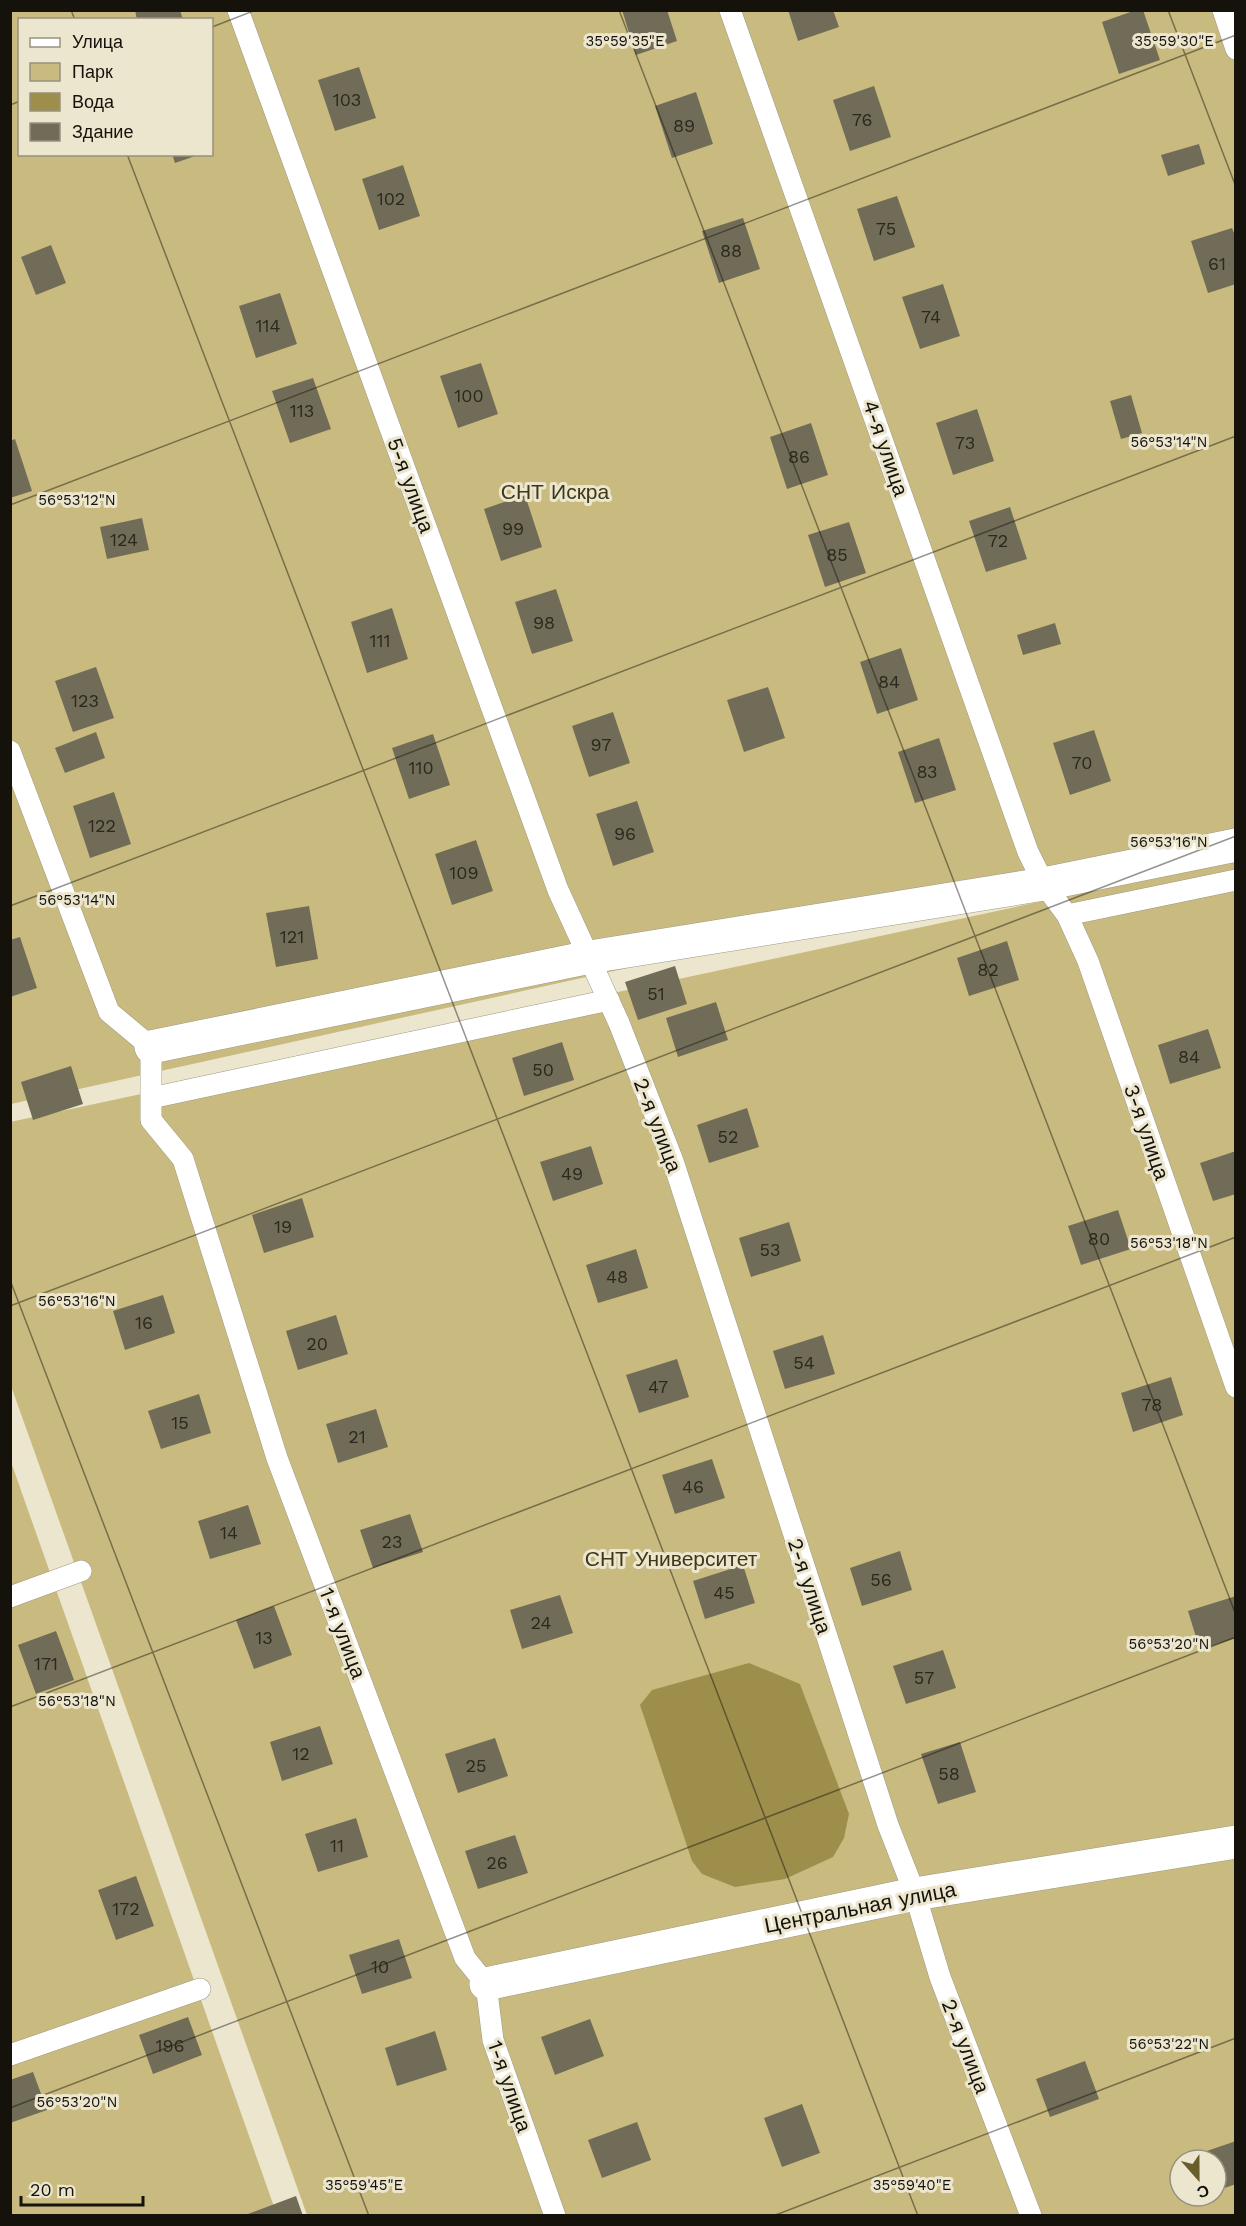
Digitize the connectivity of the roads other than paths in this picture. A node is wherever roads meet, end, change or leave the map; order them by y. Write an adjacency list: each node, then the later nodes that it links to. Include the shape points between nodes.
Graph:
1 (238, 10): 10 (lane, 5-я улица, via 558,890)
2 (730, 10): 8 (lane, 4-я улица, via 1028,852)
3 (1222, 10): 4 (lane)
4 (1236, 49)
5 (10, 751): 12 (lane, via 109,1012)
6 (1236, 845): 8 (street)
7 (1236, 880): 9 (lane)
8 (1044, 884): 9 (lane, 3-я улица); 10 (street)
9 (1067, 915): 14 (lane, 3-я улица, via 1088,961)
10 (590, 957): 11 (lane, 2-я улица); 12 (street)
11 (609, 1000): 13 (lane); 18 (lane, 2-я улица, via 673,1161 888,1825)
12 (151, 1047): 13 (lane, 1-я улица)
13 (151, 1098): 19 (lane, 1-я улица, via 151,1120 183,1159 277,1458 465,1958)
14 (1236, 1387)
15 (81, 1571): 16 (lane)
16 (10, 1597)
17 (1236, 1842): 18 (street, Центральная улица)
18 (915, 1894): 19 (street, Центральная улица); 23 (lane, 2-я улица, via 939,1977)
19 (486, 1983): 22 (lane, 1-я улица, via 493,2040)
20 (200, 1989): 21 (lane)
21 (10, 2055)
22 (555, 2216)
23 (1031, 2216)

